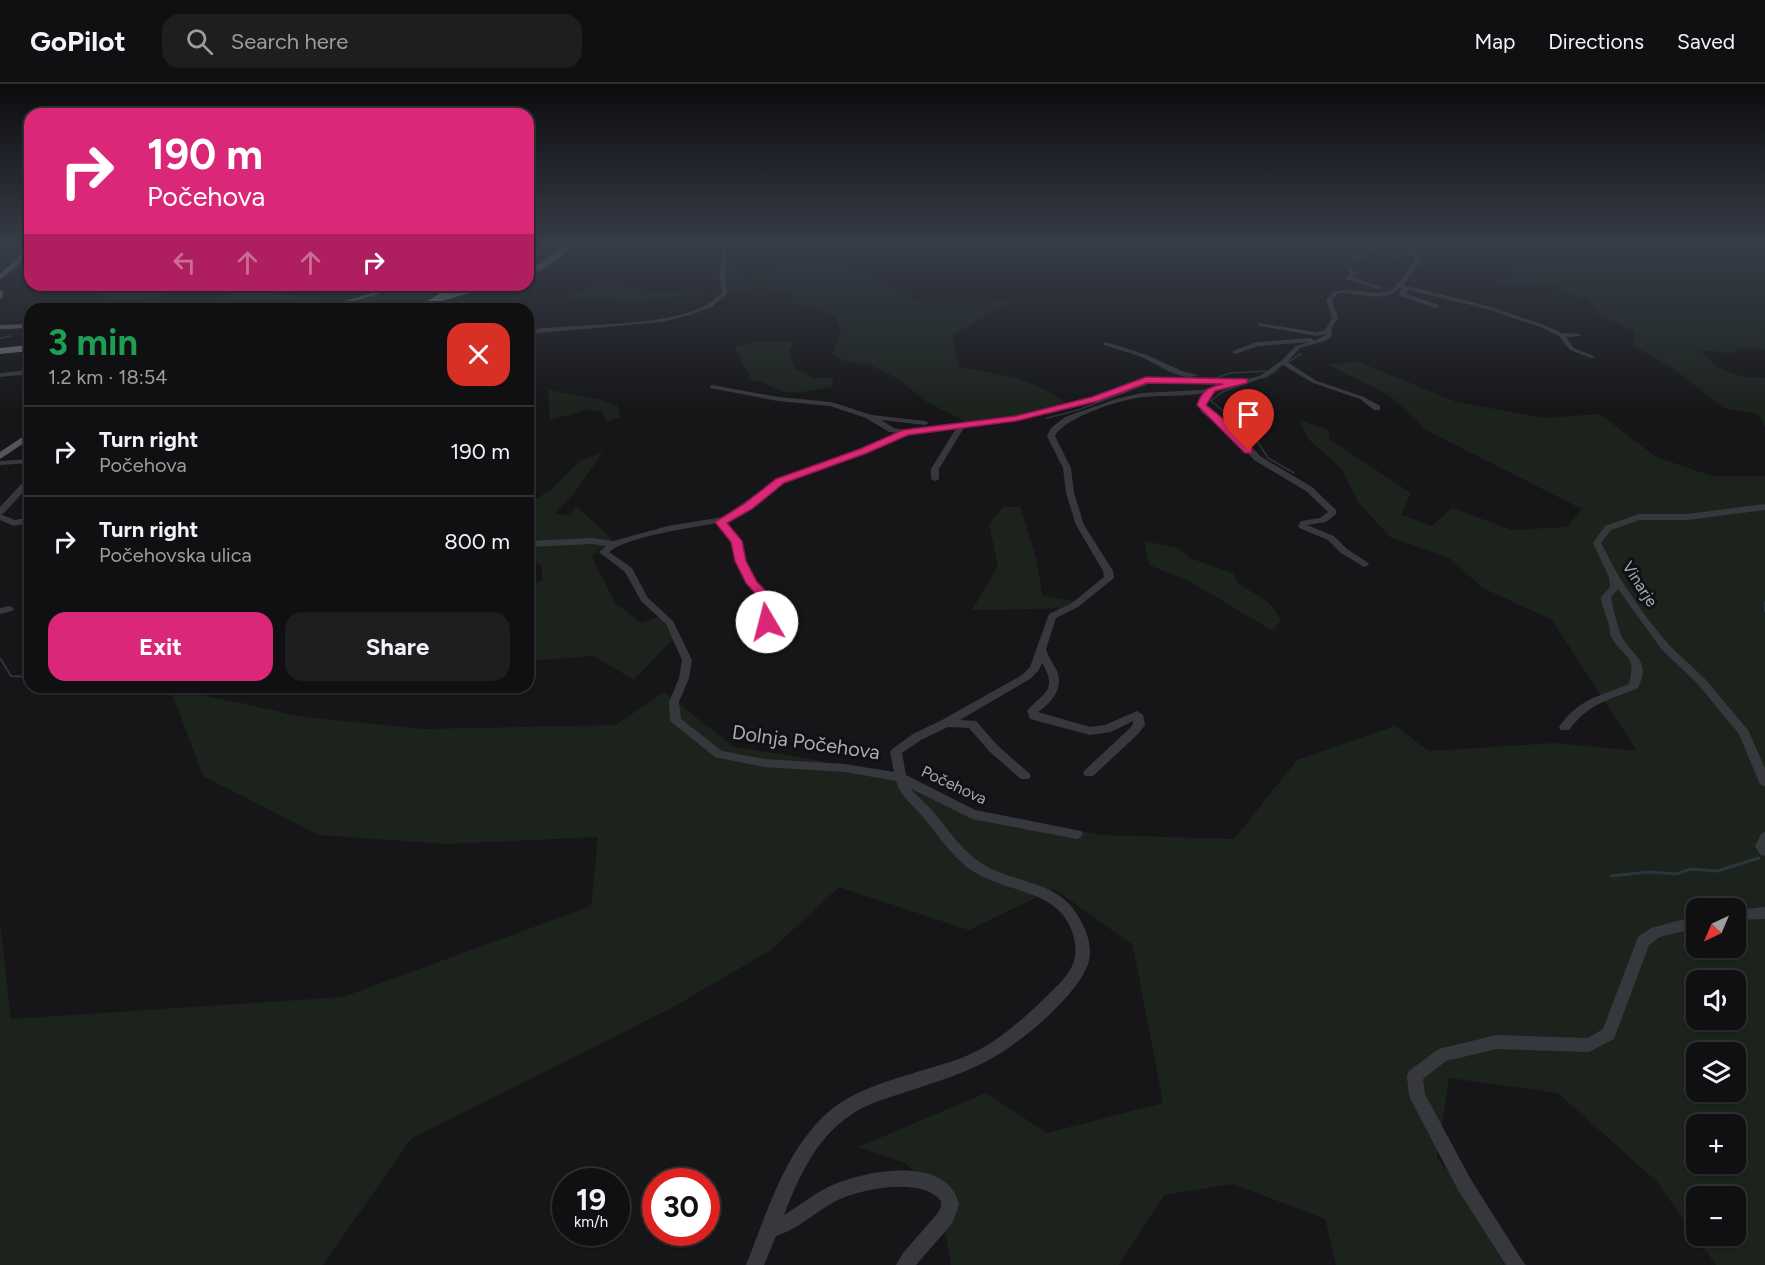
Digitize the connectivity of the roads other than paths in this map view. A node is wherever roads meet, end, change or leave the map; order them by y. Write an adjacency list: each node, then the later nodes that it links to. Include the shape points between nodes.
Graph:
1 (715, 300): 9 (street, via 707,306 649,322 570,325)
2 (1329, 300): 10 (street, via 1335,318)
3 (1418, 300): 5 (street)
4 (1454, 300): 11 (street, via 1489,308)
5 (1436, 306)
6 (1260, 324): 10 (street, via 1317,334)
7 (24, 326): 8 (main road)
8 (0, 327)
9 (534, 331)
10 (1328, 331): 13 (street, via 1330,335)
11 (1561, 335): 12 (street); 18 (street, via 1572,349)
12 (1578, 335)
13 (1323, 340): 16 (street, via 1257,344); 19 (street, via 1298,347)
14 (1106, 344): 22 (street, via 1145,356 1180,373)
15 (24, 350): 17 (highway)
16 (1235, 351)
17 (2, 353)
18 (1593, 357)
19 (1283, 363): 23 (street, via 1262,377); 26 (street, via 1315,382 1362,398)
20 (24, 373): 21 (street)
21 (0, 375)
22 (1221, 381): 23 (street); 28 (street, via 1146,380 1069,406)
23 (1244, 381): 25 (street)
24 (712, 387): 27 (street, via 831,404)
25 (1212, 389): 45 (street, via 1202,401 1204,410 1228,427 1257,458 1309,489 1333,512 1323,520 1302,526 1331,538); 48 (street, Počehova, via 1126,398 1068,419 1054,430 1051,436 1067,468 1080,525 1109,577 1075,605 1052,616)
26 (1377, 408)
27 (869, 416): 28 (street); 29 (street, via 883,426)
28 (962, 425): 29 (street); 34 (street, via 935,469)
29 (906, 432): 42 (street, via 780,481)
30 (24, 439): 31 (main road)
31 (0, 456)
32 (24, 461): 33 (street)
33 (0, 463)
34 (935, 479)
35 (24, 486): 37 (street)
36 (24, 495): 37 (street)
37 (15, 496): 39 (street)
38 (1765, 507): 46 (street, Vinarje, via 1687,517 1639,517 1608,528 1598,549)
39 (0, 512)
40 (0, 517): 41 (street, via 14,523)
41 (24, 521)
42 (720, 522): 44 (street, via 692,524); 47 (street, via 736,541 752,583 770,601)
43 (534, 544): 44 (street)
44 (613, 544): 53 (street, Dolnja Počehova, via 603,552 629,570 644,599 670,623 687,660 674,702 676,721 719,754 764,763 845,768)
45 (1364, 564)
46 (1614, 577): 50 (street, via 1615,587 1606,597 1607,610 1619,642 1634,655 1638,672 1634,686 1593,699 1580,708); 54 (street, Vinarje, via 1666,648 1701,681 1743,734)
47 (767, 622)
48 (1041, 648): 49 (street, Počehova, via 1035,669 1026,677); 51 (street, via 1053,675 1051,694 1032,711 1034,716 1090,731 1107,729 1137,716 1139,724 1134,731)
49 (946, 723): 52 (street, via 972,724 987,743); 53 (street, Počehova, via 899,748 896,752)
50 (1565, 728)
51 (1089, 773)
52 (1025, 776)
53 (901, 778): 55 (street, Počehova, via 980,817); 61 (street, via 907,793 987,874 1040,890 1063,906 1080,932 1082,963 1059,994 994,1050 862,1099 832,1119 796,1167)
54 (1765, 782)
55 (1077, 834)
56 (1765, 837): 57 (street, via 1761,846)
57 (1765, 851)
58 (1765, 913): 59 (street)
59 (1746, 914)
60 (1686, 924): 64 (street, via 1656,932 1643,941 1609,1034 1590,1045 1497,1042 1442,1055 1415,1076 1417,1095 1464,1184)
61 (772, 1228): 62 (street); 63 (street, via 794,1221 824,1198 850,1188 892,1179 928,1181 942,1188 950,1208)
62 (755, 1265)
63 (905, 1265)
64 (1516, 1265)

